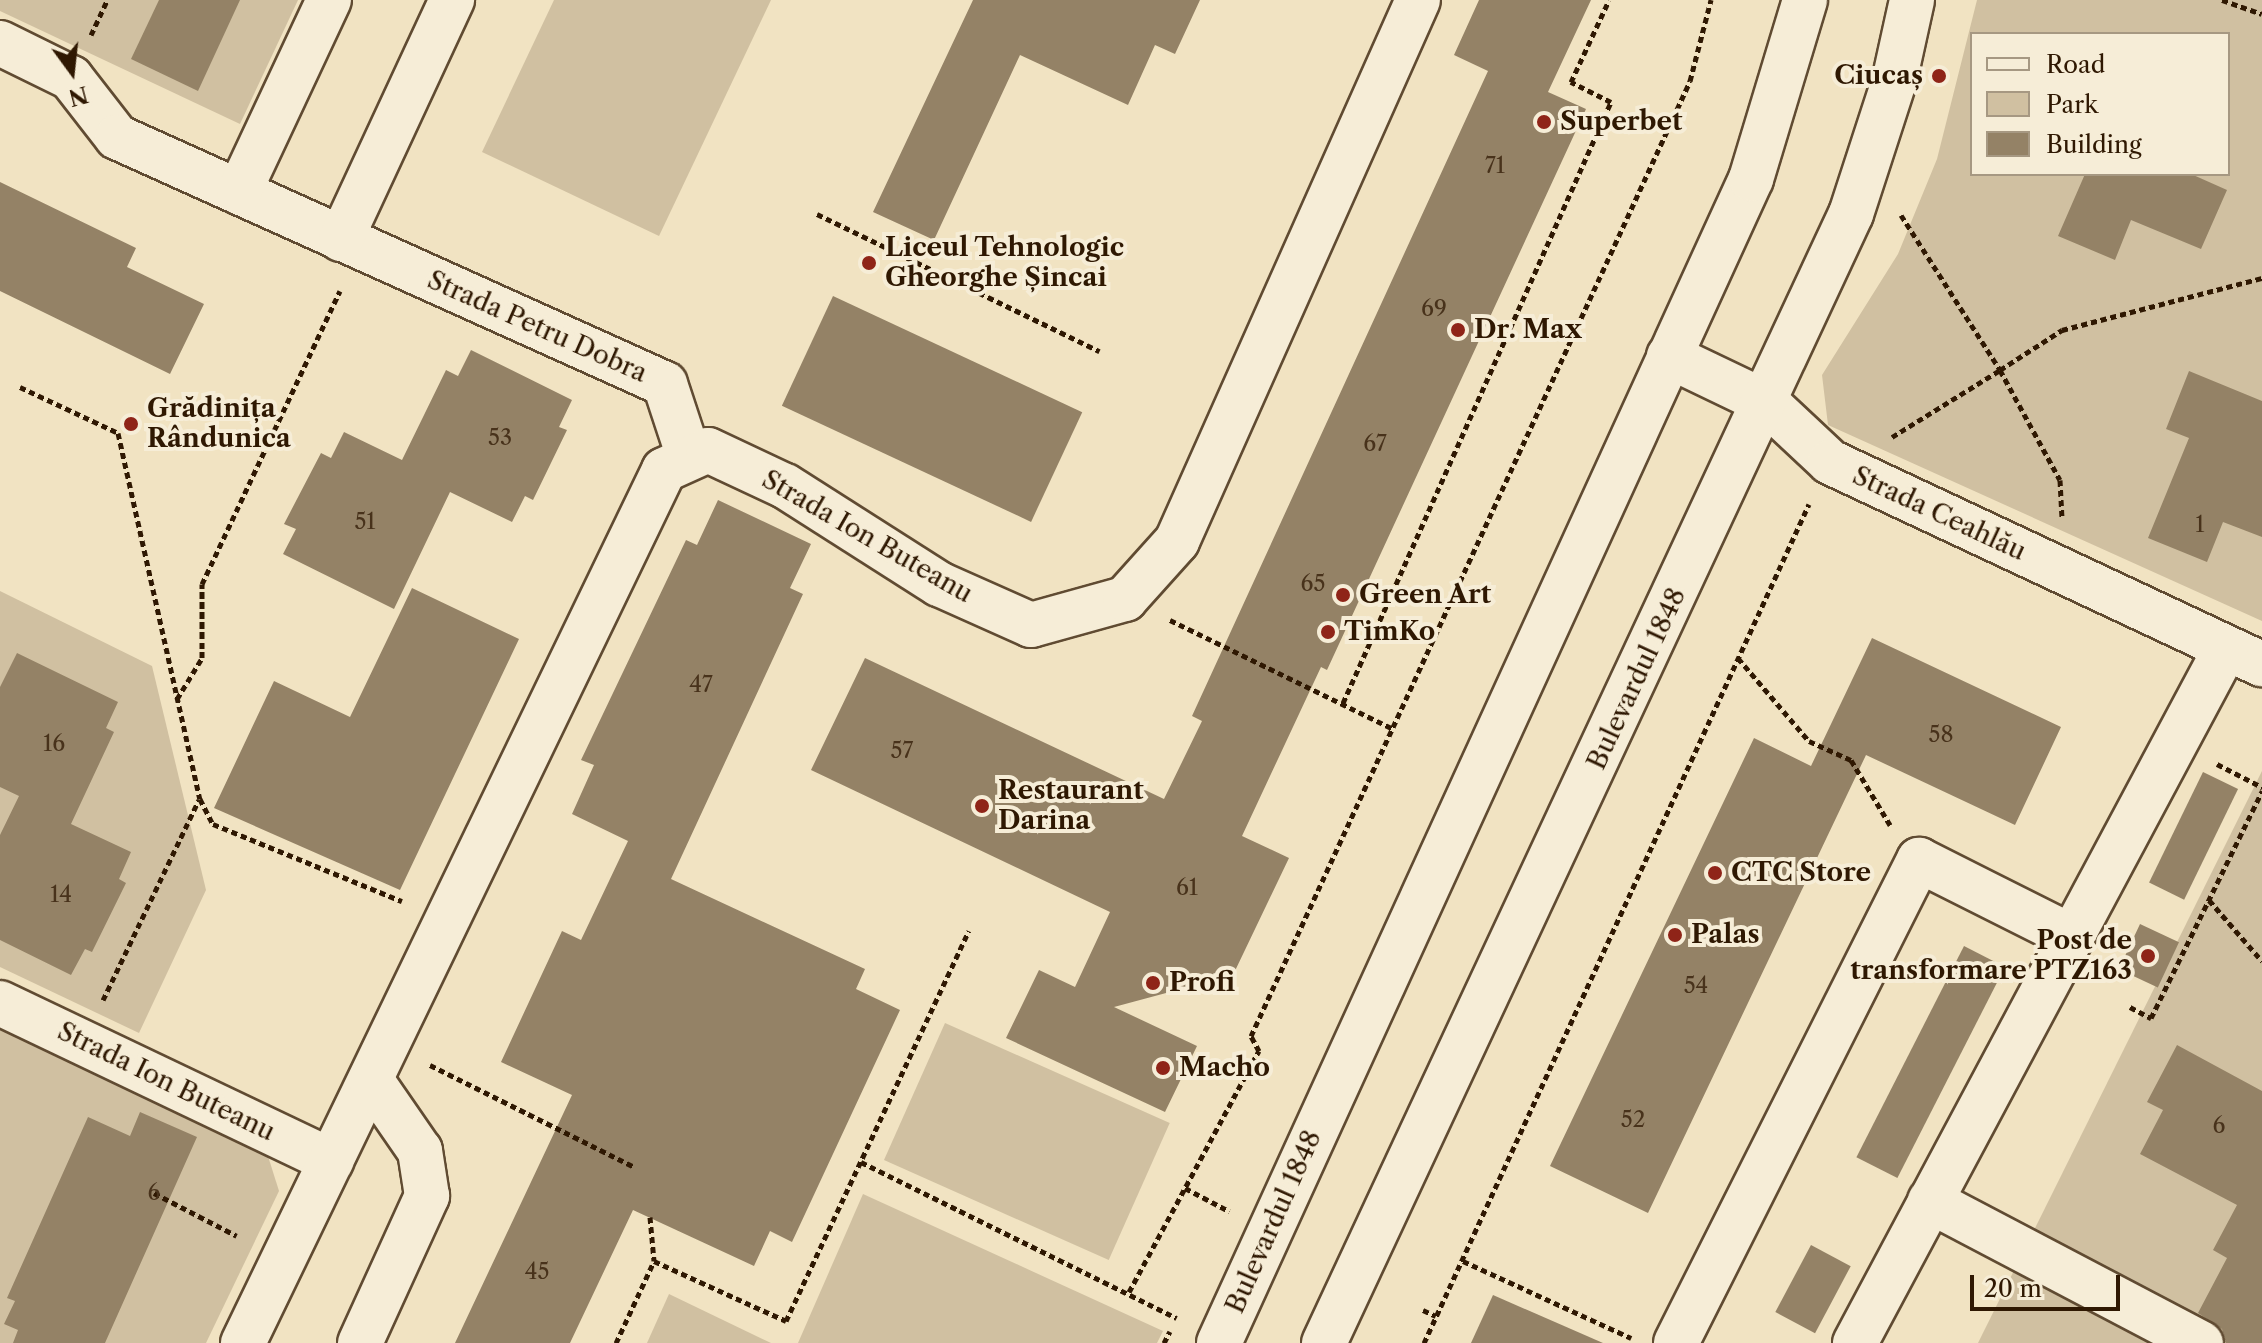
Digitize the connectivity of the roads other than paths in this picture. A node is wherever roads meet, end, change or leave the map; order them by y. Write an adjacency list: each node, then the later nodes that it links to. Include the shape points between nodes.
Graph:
1 (329, 0): 7 (street)
2 (452, 0): 8 (street)
3 (1418, 0): 11 (street, Strada Ion Buteanu, via 1177,541 1125,599 1031,625 939,584 785,486 708,450)
4 (1805, 0): 9 (street, Bulevardul 1848, via 1751,179)
5 (1912, 0): 10 (street, Bulevardul 1848, via 1894,82 1851,214)
6 (0, 43): 7 (street, Strada Petru Dobra, via 71,78 117,137)
7 (239, 192): 8 (street, Strada Petru Dobra)
8 (341, 239): 11 (street, Strada Petru Dobra, via 665,384)
9 (1669, 356): 10 (street, Strada Ceahlău); 20 (street, Bulevardul 1848)
10 (1767, 403): 12 (street, Strada Ceahlău, via 1830,462); 21 (street, Bulevardul 1848)
11 (688, 454): 15 (street, via 664,470)
12 (2244, 656): 13 (street, Strada Ceahlău)
13 (2072, 937): 17 (street, Strada Ceahlău); 22 (street, via 1919,860)
14 (0, 1003): 16 (street, Strada Ion Buteanu)
15 (380, 1064): 16 (street); 19 (street, via 420,1151 427,1196)
16 (331, 1161): 18 (street)
17 (1930, 1201): 23 (street, Strada Ceahlău); 24 (street)
18 (243, 1343)
19 (360, 1343)
20 (1219, 1343)
21 (1324, 1343)
22 (1676, 1343)
23 (1855, 1343)
24 (2201, 1343)

